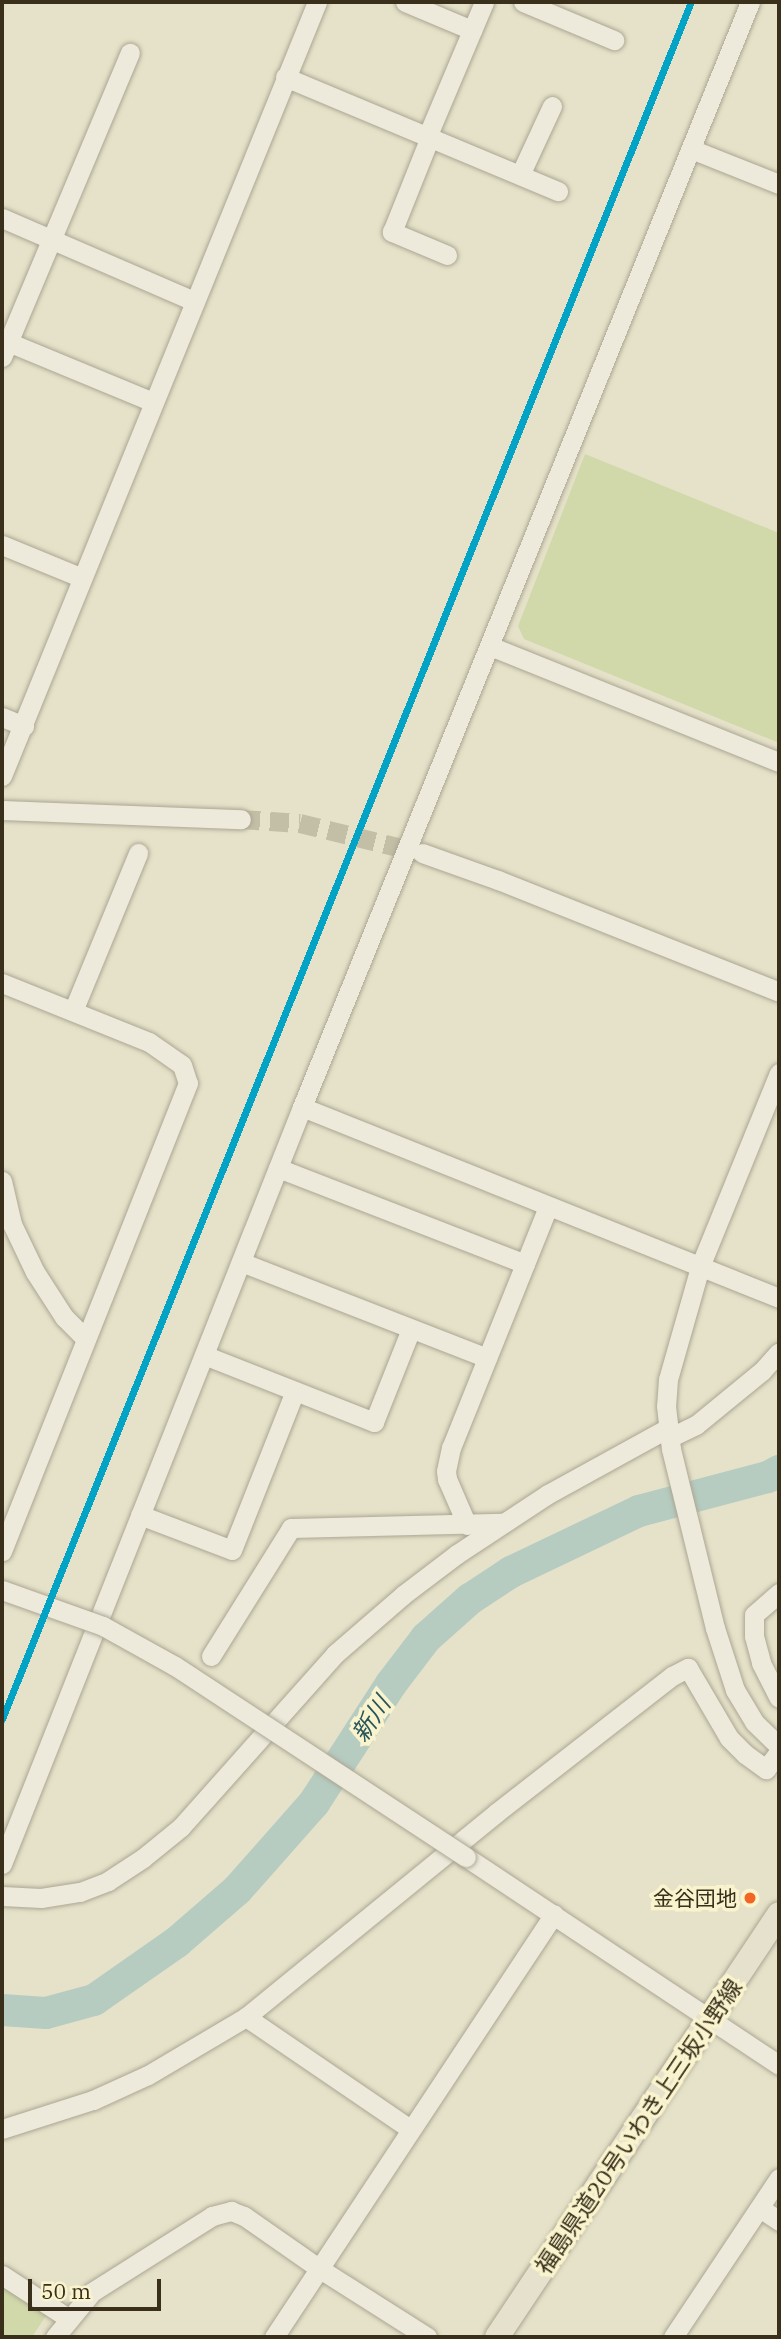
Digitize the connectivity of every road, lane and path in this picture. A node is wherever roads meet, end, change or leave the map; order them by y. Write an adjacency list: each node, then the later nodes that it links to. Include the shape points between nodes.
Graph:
1 (317, 2): 9 (street)
2 (405, 2): 6 (street)
3 (484, 2): 6 (street)
4 (523, 2): 7 (street)
5 (750, 2): 12 (street)
6 (472, 30): 11 (street)
7 (614, 40)
8 (130, 53): 17 (street)
9 (285, 76): 11 (street); 19 (street)
10 (552, 107): 13 (street)
11 (430, 137): 13 (street); 18 (street, via 392,232)
12 (691, 149): 14 (street); 24 (street)
13 (520, 175): 15 (street)
14 (779, 184)
15 (558, 191)
16 (2, 218): 17 (street)
17 (51, 239): 19 (street); 20 (street)
18 (447, 255)
19 (194, 301): 21 (street)
20 (5, 350): 21 (street)
21 (153, 402): 23 (street)
22 (2, 545): 23 (street)
23 (80, 577): 26 (street)
24 (490, 646): 27 (street); 37 (street)
25 (2, 717): 26 (street)
26 (24, 726): 28 (street)
27 (779, 762)
28 (2, 776)
29 (2, 810): 30 (street)
30 (241, 819)
31 (138, 853): 35 (street)
32 (422, 853): 34 (street)
33 (2, 983): 35 (street)
34 (779, 992)
35 (73, 1011): 46 (street, via 149,1042 181,1065 188,1083)
36 (779, 1073): 43 (street)
37 (302, 1107): 38 (street); 40 (street)
38 (278, 1168): 41 (street); 42 (street)
39 (2, 1181): 46 (street, via 12,1224 35,1272 64,1317)
40 (548, 1207): 42 (street); 43 (street)
41 (241, 1262): 45 (street); 48 (street)
42 (525, 1264): 49 (street)
43 (700, 1267): 44 (street); 51 (street, via 668,1379)
44 (779, 1298)
45 (411, 1329): 49 (street); 50 (street, via 374,1422)
46 (86, 1339): 55 (street)
47 (779, 1352): 51 (street, via 723,1404)
48 (204, 1355): 50 (street); 52 (street)
49 (487, 1358): 54 (street, via 446,1471)
50 (295, 1391): 52 (street, via 232,1550)
51 (669, 1438): 53 (street, via 548,1494); 60 (street, via 734,1690 754,1723)
52 (141, 1515): 61 (street)
53 (504, 1523): 54 (street); 62 (street, via 403,1595 335,1654 181,1827 144,1858 80,1892 41,1898)
54 (467, 1525): 58 (street, via 291,1528)
55 (2, 1551)
56 (2, 1590): 63 (street, bridge, via 103,1626 175,1666)
57 (779, 1593): 59 (street, via 754,1615 754,1636 761,1663)
58 (211, 1656)
59 (779, 1698)
60 (779, 1749): 65 (street, via 766,1769 729,1738 688,1668 672,1676)
61 (2, 1864)
62 (2, 1896)
63 (554, 1914): 66 (street); 69 (street)
64 (779, 1914): 66 (main road, 福島県道20号いわき上三坂小野線)
65 (246, 2017): 68 (street, via 148,2076 93,2100); 69 (street)
66 (710, 2018): 67 (street); 79 (main road, 福島県道20号いわき上三坂小野線)
67 (779, 2065)
68 (2, 2129)
69 (410, 2129): 73 (street)
70 (779, 2178): 71 (street)
71 (760, 2208): 72 (street); 80 (street)
72 (779, 2221)
73 (320, 2269): 75 (street, via 231,2211 212,2216 92,2292); 77 (street); 78 (street)
74 (2, 2275): 75 (street)
75 (68, 2318): 76 (street)
76 (55, 2337)
77 (274, 2337)
78 (427, 2337)
79 (498, 2337)
80 (673, 2337)

